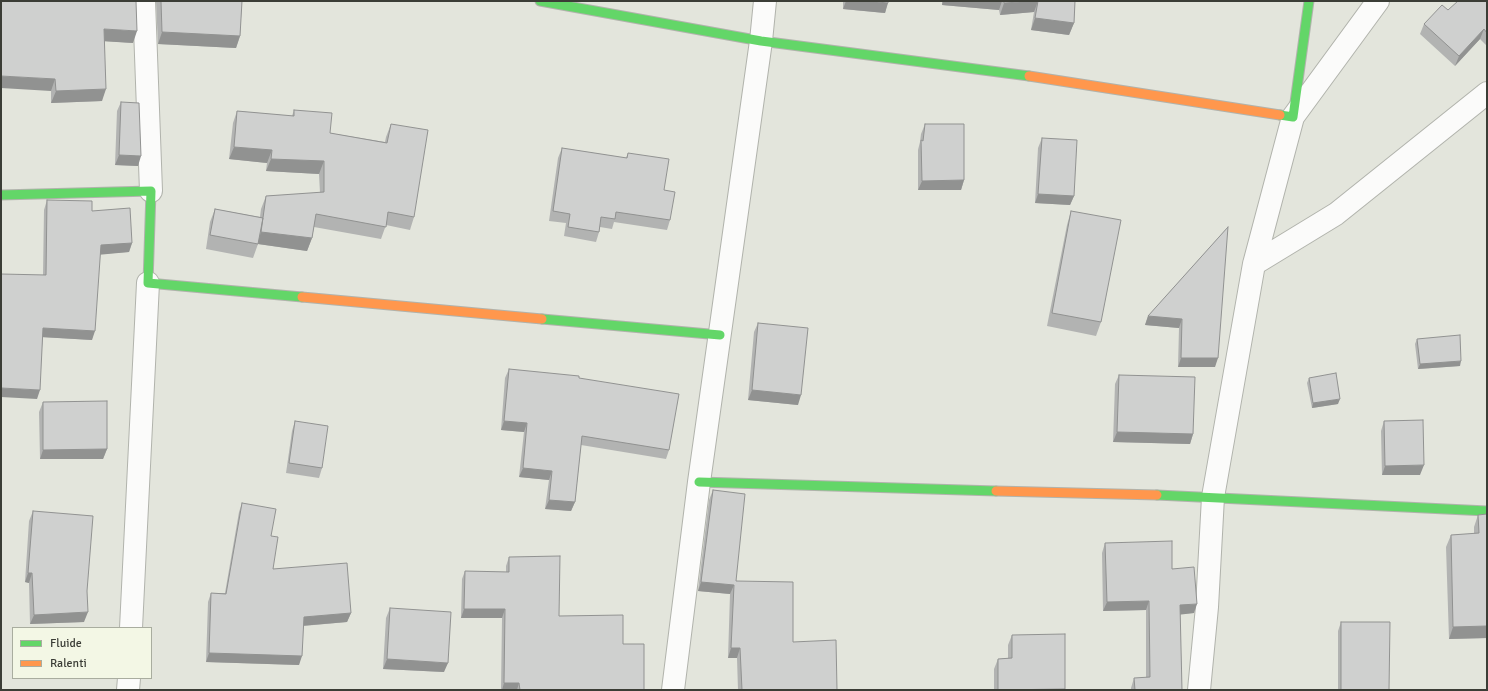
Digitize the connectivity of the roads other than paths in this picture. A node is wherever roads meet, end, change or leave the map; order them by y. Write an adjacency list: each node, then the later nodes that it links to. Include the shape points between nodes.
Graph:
1 (144, 1): 9 (street)
2 (540, 1): 6 (street)
3 (765, 1): 6 (street)
4 (1308, 1): 8 (street)
5 (1378, 1): 8 (street)
6 (761, 41): 8 (street, via 1016,74); 13 (street)
7 (1487, 93): 11 (street, via 1336,214)
8 (1293, 117): 11 (street)
9 (150, 191): 10 (street); 12 (street)
10 (1, 195)
11 (1254, 264): 15 (street)
12 (148, 283): 13 (street); 17 (street)
13 (720, 335): 14 (street)
14 (699, 482): 15 (street); 20 (street)
15 (1213, 497): 16 (street); 21 (street)
16 (1487, 511)
17 (132, 627)
18 (129, 679): 19 (street)
19 (128, 690)
20 (673, 690)
21 (1199, 690)

